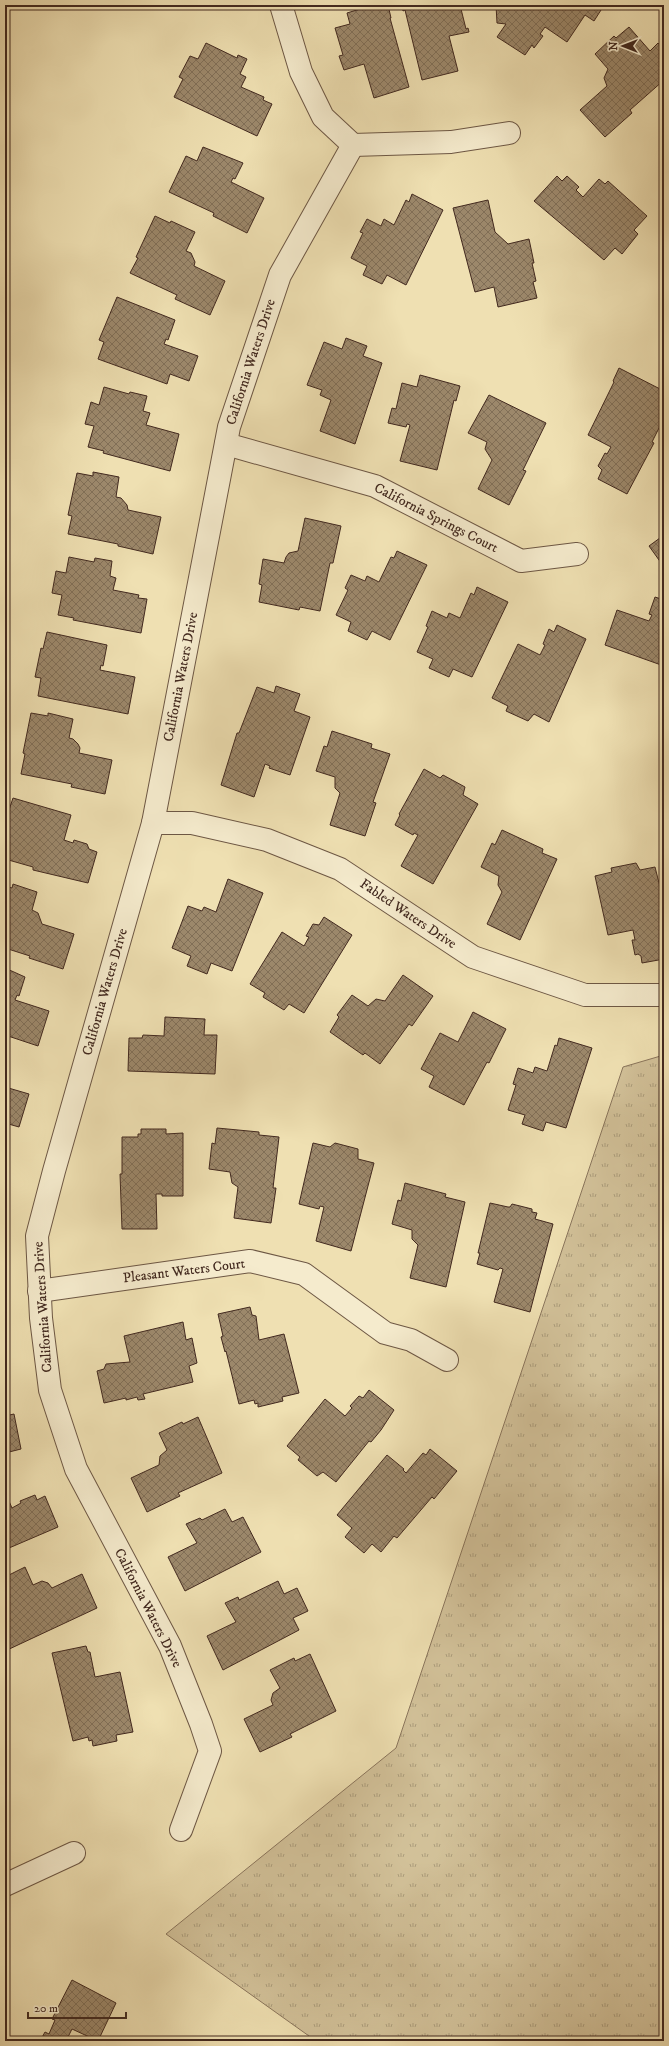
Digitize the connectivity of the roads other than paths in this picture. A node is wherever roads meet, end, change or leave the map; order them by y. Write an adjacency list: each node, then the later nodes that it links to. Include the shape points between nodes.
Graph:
1 (281, 5): 3 (street, via 301,72 323,117)
2 (509, 133): 3 (street, via 451,142)
3 (352, 145): 4 (street, California Waters Drive, via 280,275 229,427)
4 (226, 444): 5 (street, California Springs Court, via 375,486 521,561); 6 (street, California Waters Drive)
5 (577, 554)
6 (153, 823): 7 (street, Fabled Waters Drive, via 192,823 266,840 340,869 473,957 585,995); 8 (street, California Waters Drive, via 37,1236)
7 (664, 995)
8 (39, 1291): 9 (street, Pleasant Waters Court, via 250,1261 304,1274 385,1333 411,1340); 10 (street, California Waters Drive, via 50,1390 76,1469 170,1646 210,1751)
9 (447, 1360)
10 (181, 1830)
11 (74, 1853): 12 (street)
12 (5, 1885)

